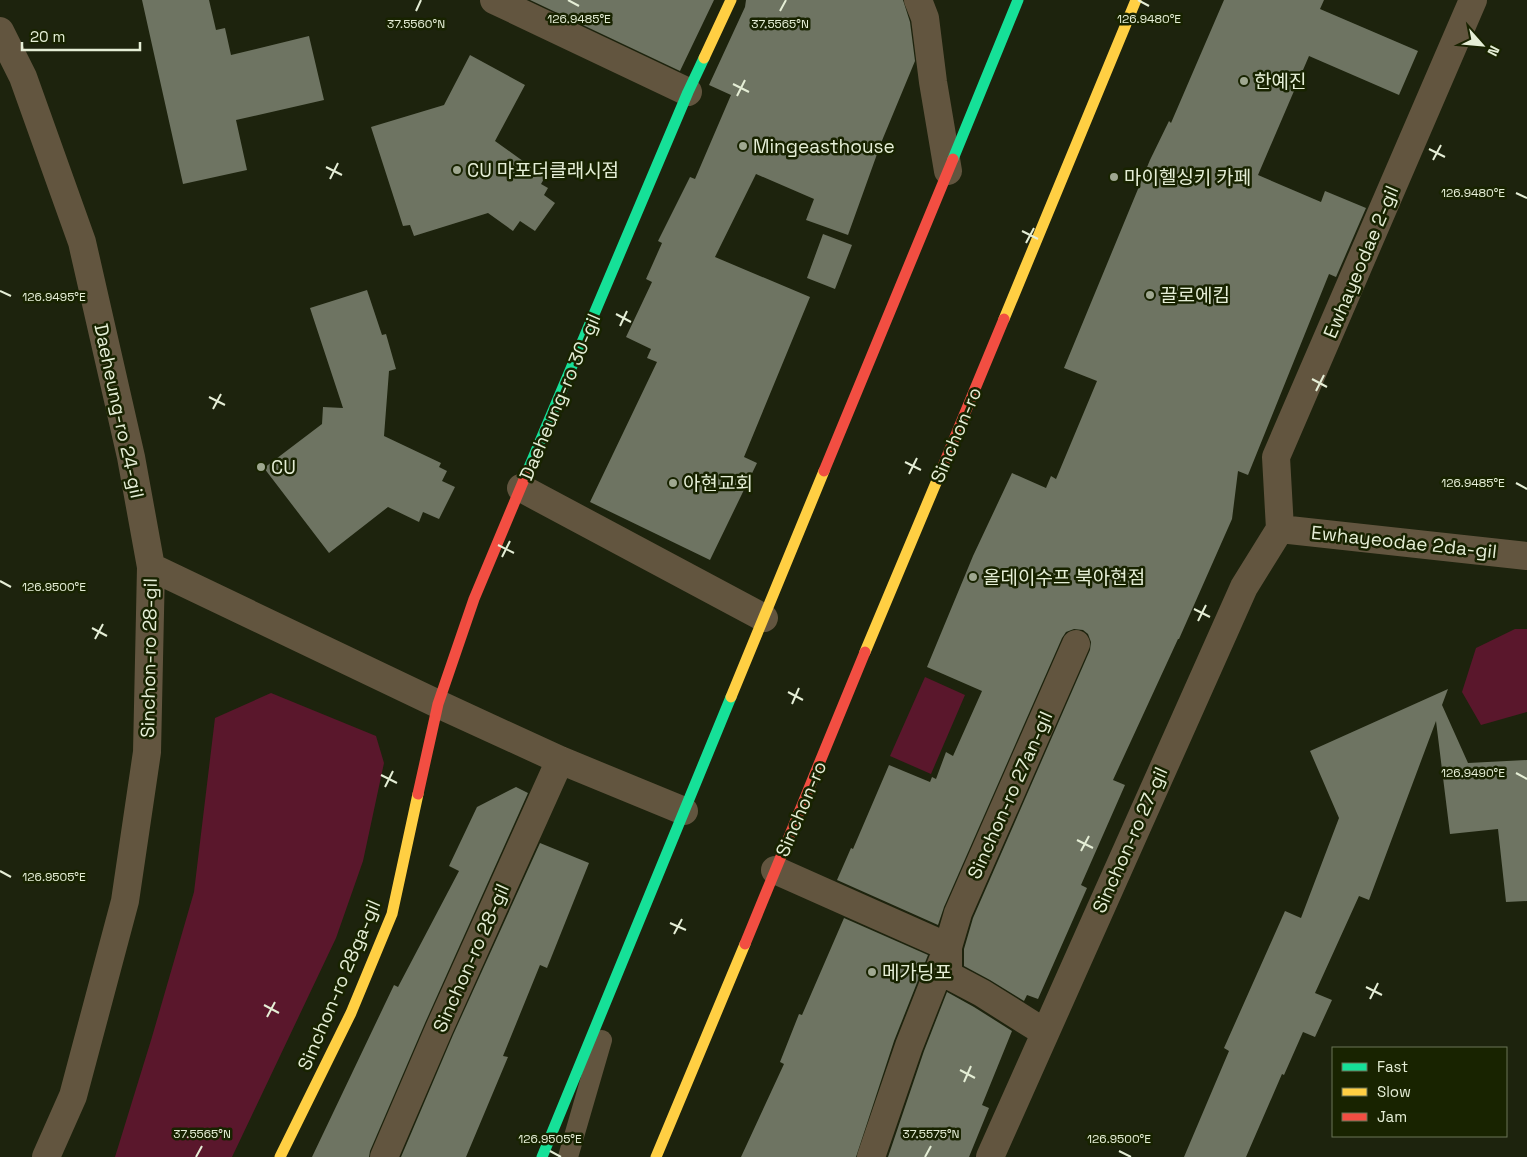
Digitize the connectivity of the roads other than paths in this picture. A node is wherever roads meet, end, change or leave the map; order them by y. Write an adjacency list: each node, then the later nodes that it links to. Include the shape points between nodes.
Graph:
1 (494, 0): 8 (street)
2 (731, 0): 8 (main road, Daeheung-ro 30-gil)
3 (918, 0): 9 (street, via 925,18)
4 (1018, 0): 9 (main road)
5 (1136, 0): 19 (main road, Sinchon-ro)
6 (1473, 0): 11 (street, Ewhayeodae 2-gil, via 1276,456)
7 (0, 31): 13 (street, Daeheung-ro 24-gil, via 23,77 82,242 131,457)
8 (688, 92): 10 (main road, Daeheung-ro 30-gil)
9 (948, 171): 14 (main road)
10 (521, 488): 14 (street); 16 (main road, Daeheung-ro 30-gil, via 474,599)
11 (1280, 529): 12 (street, Ewhayeodae 2da-gil); 22 (street, Sinchon-ro 27-gil, via 1244,587)
12 (1527, 556)
13 (151, 568): 16 (street, Sinchon-ro 28-gil); 23 (street, Sinchon-ro 28-gil, via 147,752 125,901 73,1096)
14 (764, 618): 18 (main road)
15 (1076, 644): 21 (street, Sinchon-ro 27an-gil, via 958,913)
16 (438, 704): 17 (street, Sinchon-ro 28-gil); 24 (main road, Sinchon-ro 28ga-gil, via 392,914 351,1013)
17 (560, 760): 18 (street, Sinchon-ro 28-gil); 25 (street, Sinchon-ro 28-gil)
18 (684, 811): 20 (main road)
19 (775, 870): 21 (street, Sinchon-ro); 28 (main road, Sinchon-ro)
20 (628, 947): 26 (main road); 27 (lane)
21 (948, 947): 22 (street, Sinchon-ro 27an-gil, via 948,975); 29 (street, Sinchon-ro 27an-gil, via 909,1046)
22 (1044, 1032): 30 (street, Sinchon-ro 27-gil)
23 (46, 1157)
24 (280, 1157)
25 (384, 1157)
26 (542, 1157)
27 (568, 1157)
28 (656, 1157)
29 (871, 1157)
30 (990, 1157)

